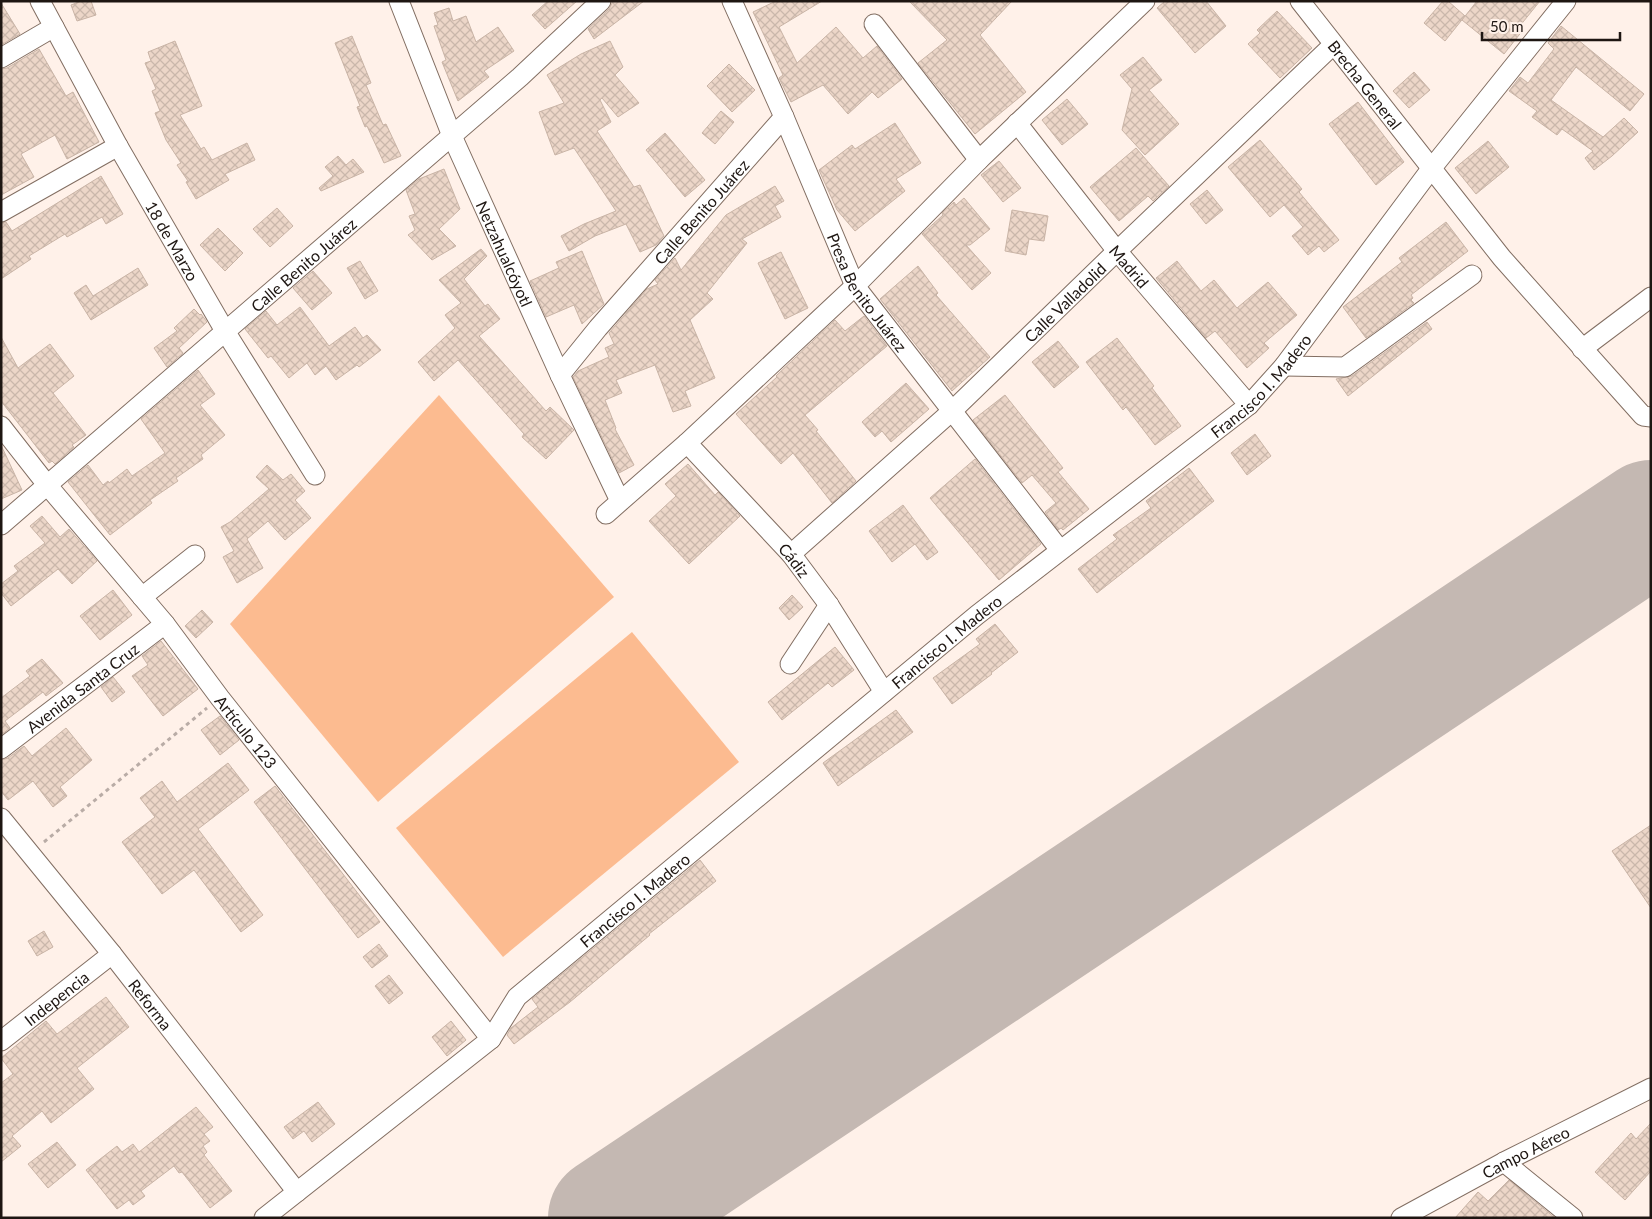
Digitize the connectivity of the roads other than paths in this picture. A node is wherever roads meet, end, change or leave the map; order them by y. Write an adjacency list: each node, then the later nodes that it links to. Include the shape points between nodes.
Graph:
1 (40, 1): 9 (street, 18 de Marzo)
2 (399, 1): 14 (street, Netzahualcóyotl)
3 (601, 1): 14 (street, Calle Benito Juárez)
4 (732, 1): 12 (street, Presa Benito Juárez)
5 (1145, 1): 13 (street)
6 (1300, 1): 10 (street, Brecha General)
7 (1566, 1): 17 (street, Francisco I. Madero)
8 (874, 24): 16 (street)
9 (54, 28): 11 (street); 15 (street, 18 de Marzo)
10 (1333, 45): 17 (street, Brecha General); 19 (street, Calle Valladolid)
11 (1, 58)
12 (784, 117): 21 (street, Presa Benito Juárez); 26 (street, Calle Benito Juárez)
13 (1017, 123): 16 (street); 19 (street, Madrid)
14 (452, 136): 23 (street, Calle Benito Juárez); 26 (street, Netzahualcóyotl)
15 (118, 146): 18 (street); 23 (street, 18 de Marzo)
16 (979, 160): 21 (street)
17 (1431, 169): 24 (street, Brecha General, via 1502,258); 25 (street, Francisco I. Madero)
18 (1, 212)
19 (1117, 251): 27 (street, Madrid); 28 (street, Calle Valladolid)
20 (1472, 275): 25 (street, via 1345,367)
21 (855, 286): 28 (street, Presa Benito Juárez); 31 (street)
22 (1651, 297): 24 (street)
23 (225, 331): 32 (street, 18 de Marzo); 33 (street, Calle Benito Juárez)
24 (1582, 348): 29 (street, Brecha General, via 1643,416)
25 (1284, 366): 27 (street, Francisco I. Madero)
26 (560, 375): 31 (street, Netzahualcóyotl, via 613,507)
27 (1249, 404): 35 (street, Francisco I. Madero)
28 (952, 411): 35 (street, Presa Benito Juárez); 36 (street, Calle Valladolid)
29 (1651, 417)
30 (1, 426): 33 (street, Artículo 123)
31 (687, 443): 36 (street, Cádiz)
32 (315, 475)
33 (48, 486): 34 (street, Calle Benito Juárez); 38 (street, Artículo 123)
34 (1, 525)
35 (1060, 550): 42 (street, Francisco I. Madero)
36 (792, 554): 39 (street, Cádiz)
37 (195, 555): 38 (street)
38 (142, 597): 40 (street, Artículo 123)
39 (829, 605): 41 (street); 42 (street, Cádiz)
40 (165, 624): 43 (street, Avenida Santa Cruz); 46 (street, Artículo 123)
41 (790, 664)
42 (884, 692): 46 (street, Francisco I. Madero, via 517,997)
43 (1, 749)
44 (1, 818): 45 (street, Reforma)
45 (112, 954): 47 (street, Indepencia); 50 (street, Reforma)
46 (491, 1039): 50 (street, Francisco I. Madero)
47 (1, 1041)
48 (1651, 1088): 49 (street, Campo Aéreo)
49 (1504, 1162): 52 (street, Campo Aéreo); 53 (street)
50 (297, 1192): 51 (street, Francisco I. Madero)
51 (264, 1218)
52 (1401, 1218)
53 (1573, 1218)

